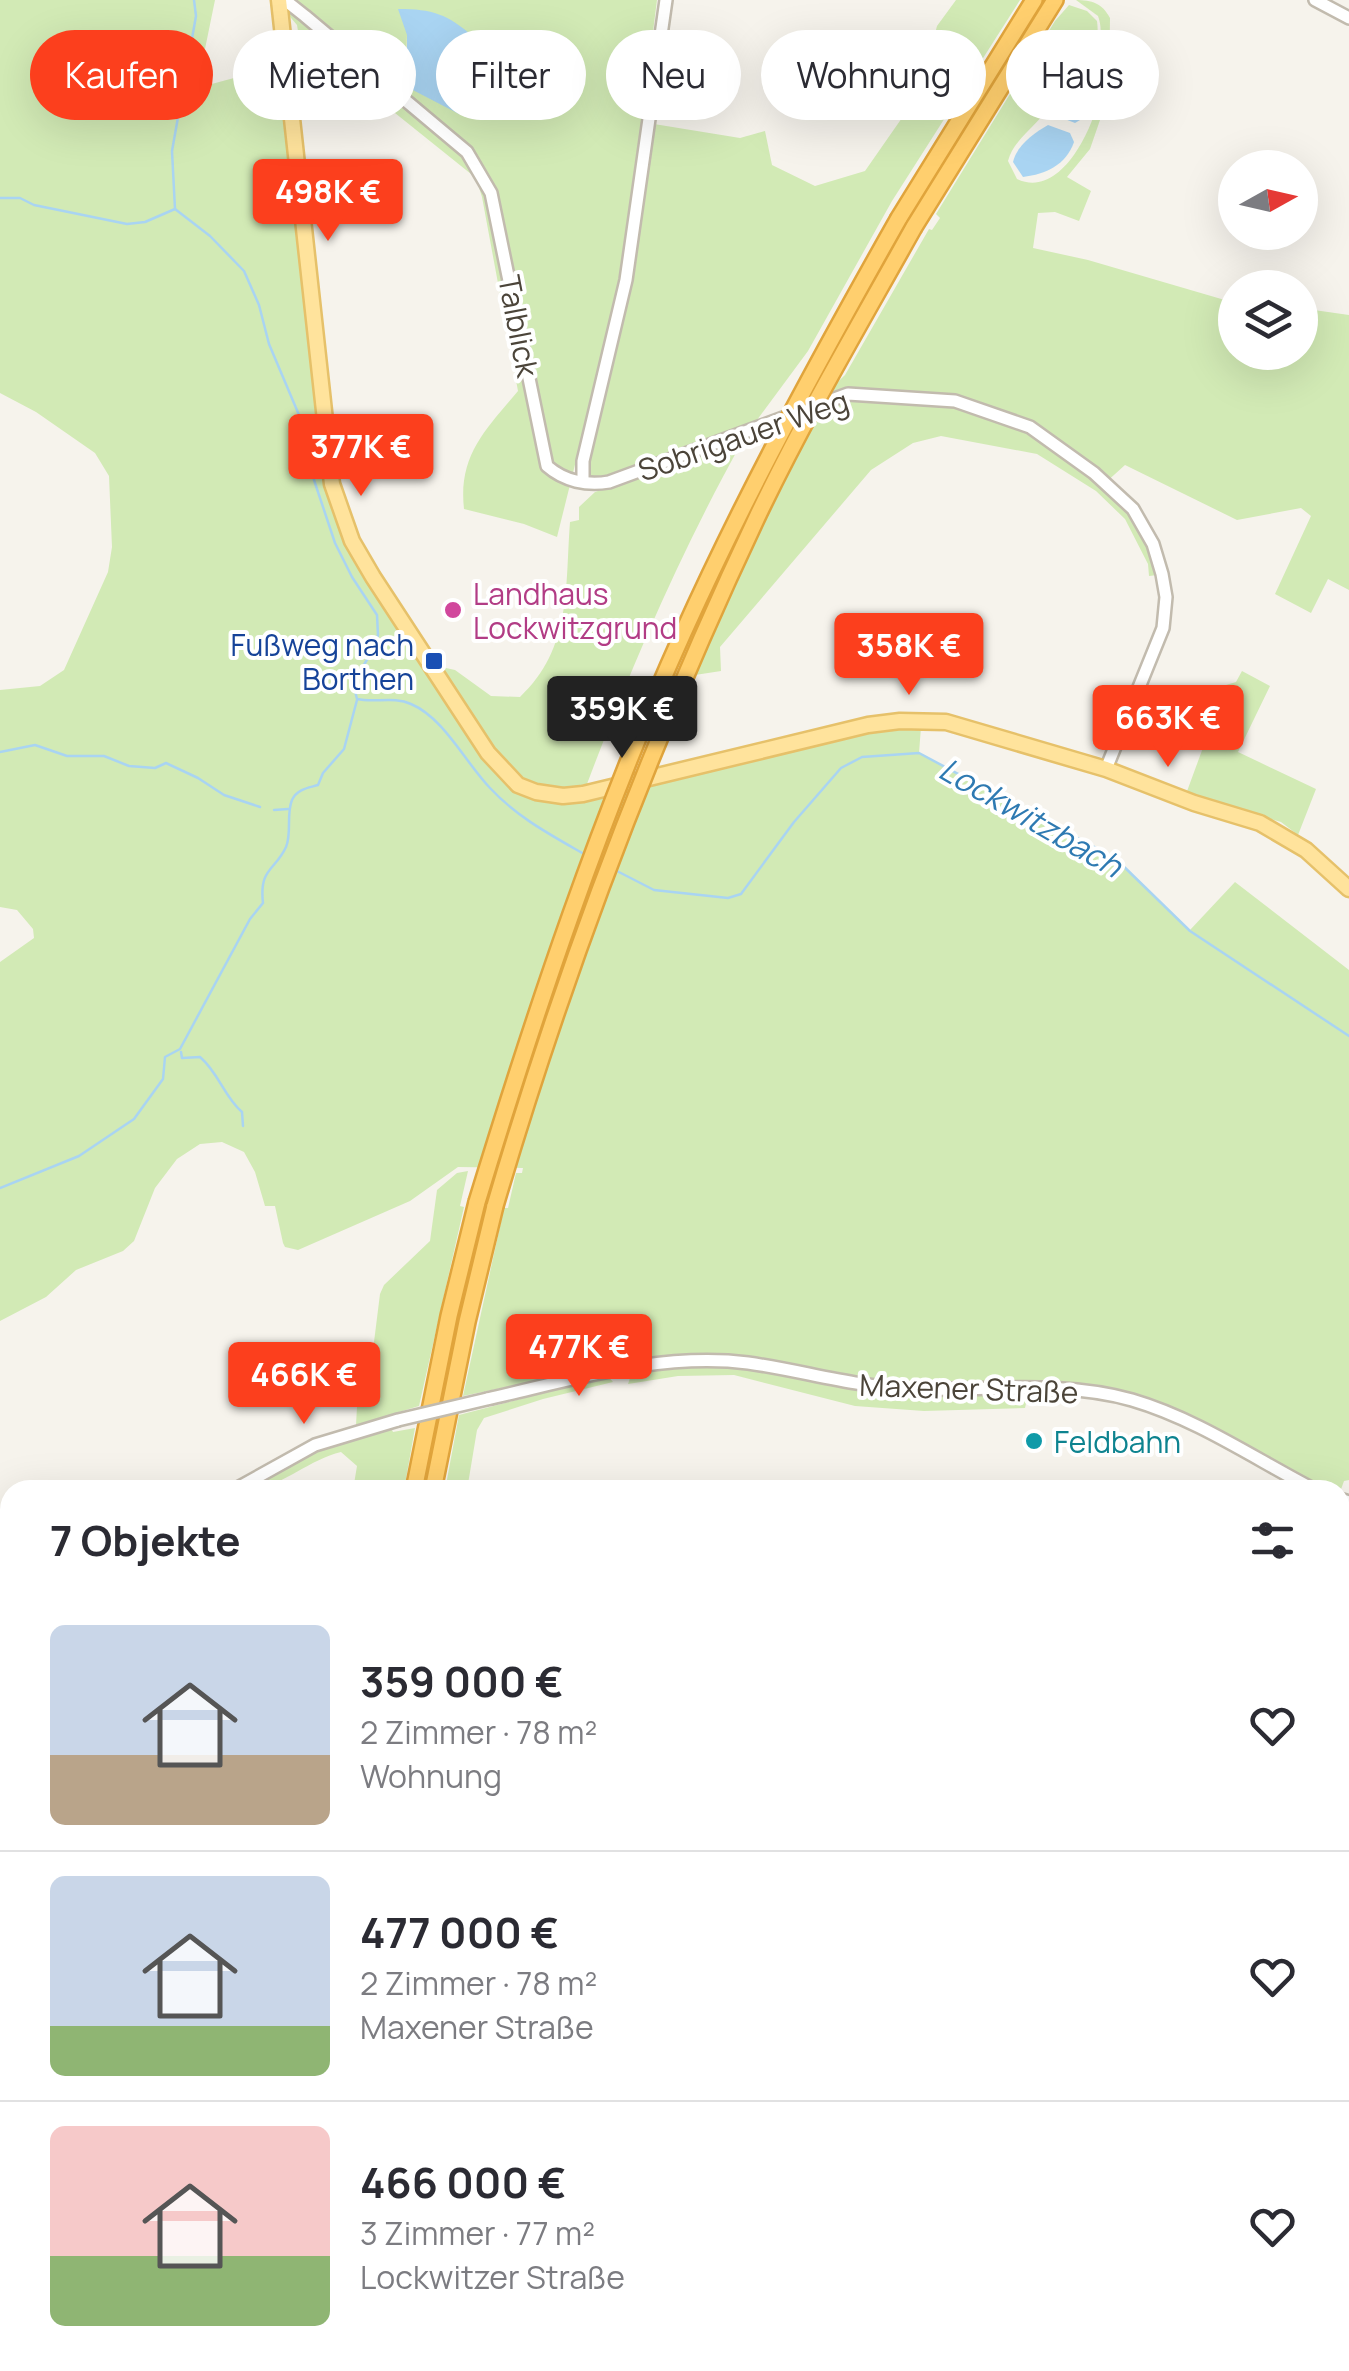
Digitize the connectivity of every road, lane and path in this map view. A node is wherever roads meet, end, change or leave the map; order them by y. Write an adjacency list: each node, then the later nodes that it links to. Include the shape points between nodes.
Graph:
1 (279, 0): 7 (street, Talblick, via 467,152 491,193 547,466 560,478); 8 (main road, via 332,484 352,541 380,589 488,753 518,785 583,794 900,720 972,728)
2 (666, 0): 7 (street, via 635,232)
3 (1034, 0): 11 (highway, bridge, via 818,361 746,498 655,698 582,881 477,1202)
4 (1054, 0): 12 (highway, bridge, via 833,371 674,700 593,909 495,1206)
5 (1316, 0): 6 (street)
6 (1349, 18)
7 (583, 480): 8 (street, Sobrigauer Weg, via 609,482 848,394 955,401 1030,427 1094,472 1132,509 1162,574 1163,628)
8 (1106, 769): 9 (main road, via 1260,823 1306,850)
9 (1349, 889)
10 (252, 1480): 13 (street, Maxener Straße, bridge, via 316,1445 398,1420 620,1369 708,1361 874,1386 1089,1392 1131,1400 1196,1424)
11 (416, 1480)
12 (435, 1480)
13 (1297, 1480)

